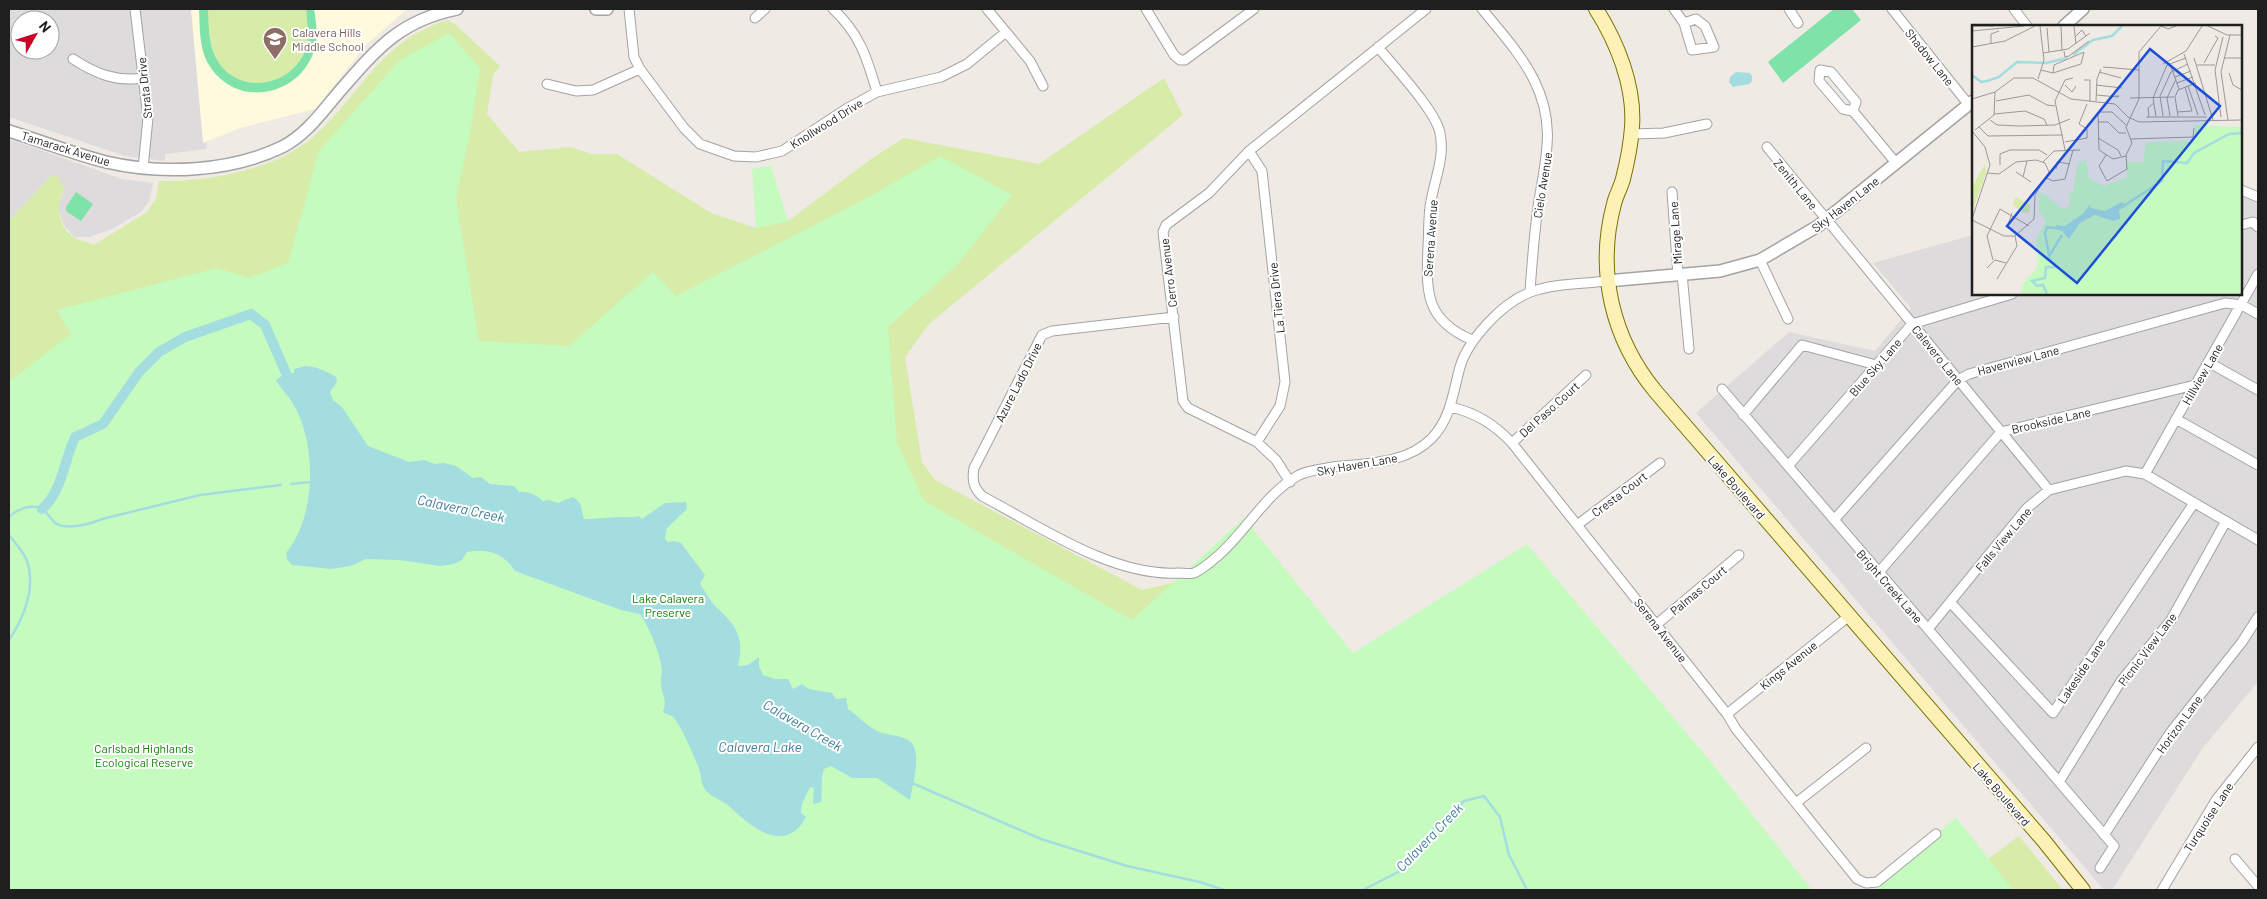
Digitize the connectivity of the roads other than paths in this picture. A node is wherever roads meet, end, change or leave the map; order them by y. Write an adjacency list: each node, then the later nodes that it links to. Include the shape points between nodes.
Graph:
1 (135, 9): 28 (street, Strata Drive)
2 (457, 9): 40 (street, Tamarack Avenue, via 422,19 380,45 309,127 282,147 222,165 187,170)
3 (596, 9): 4 (street)
4 (607, 9)
5 (629, 9): 27 (street, Knollwood Drive, via 634,57)
6 (765, 9): 19 (street)
7 (833, 9): 31 (street, via 859,39)
8 (987, 9): 24 (street)
9 (1146, 9): 10 (street, via 1180,60 1185,60)
10 (1254, 9)
11 (1426, 9): 25 (street, Cerro Avenue)
12 (1482, 9): 51 (street, Cielo Avenue, via 1524,62 1543,103 1548,155 1538,205)
13 (1596, 9): 36 (main road, Lake Boulevard, via 1623,67 1629,95)
14 (1674, 9): 21 (street)
15 (1789, 9): 20 (street)
16 (1892, 9): 32 (street, Shadow Lane)
17 (2014, 9): 22 (street)
18 (2083, 9): 23 (street)
19 (755, 18)
20 (1798, 23)
21 (1684, 24)
22 (2026, 25)
23 (2065, 25)
24 (1006, 32): 30 (street, via 1030,61); 31 (street, Knollwood Drive, via 967,64 941,77)
25 (1378, 47): 38 (street, Cerro Avenue); 58 (street, Serena Avenue, via 1431,114 1440,132 1442,157 1430,202 1427,286 1438,315 1457,334)
26 (73, 59): 28 (street, via 93,72 110,77)
27 (640, 69): 29 (street, via 593,90 576,91); 31 (street, Knollwood Drive, via 700,144 734,156 756,157 782,151)
28 (144, 78): 40 (street, Strata Drive, via 148,118)
29 (547, 84)
30 (1043, 86)
31 (878, 92)
32 (1971, 103): 39 (street, Sky Haven Lane)
33 (1853, 111): 33 (street, via 1843,109 1820,81 1820,70 1831,72 1856,102); 39 (street)
34 (1708, 124): 36 (street, via 1664,133)
35 (9, 130): 40 (street, Tamarack Avenue, via 107,162)
36 (1631, 134): 50 (main road, Lake Boulevard, via 1605,254)
37 (1767, 148): 44 (street, Zenith Lane)
38 (1249, 151): 55 (street, Cerro Avenue, via 1208,193 1166,225 1163,232); 71 (street, La Tiera Drive, via 1262,171 1285,382 1280,406)
39 (1896, 163): 44 (street, Sky Haven Lane)
40 (144, 168)
41 (2242, 190): 43 (street)
42 (1672, 192): 48 (street, Mirage Lane)
43 (2258, 197)
44 (1826, 220): 47 (street, Sky Haven Lane); 57 (street, Calevero Lane)
45 (2242, 226): 46 (street, via 2252,222)
46 (2258, 227)
47 (1760, 260): 48 (street, Sky Haven Lane, via 1720,271); 56 (street)
48 (1680, 274): 50 (street, Sky Haven Lane); 59 (street, Mirage Lane)
49 (2258, 274): 53 (street, Hillview Lane)
50 (1607, 281): 51 (street, Sky Haven Lane); 88 (main road, Lake Boulevard, via 1622,338 1644,377)
51 (1530, 291): 58 (street, Sky Haven Lane, via 1498,312)
52 (2009, 295): 57 (street)
53 (2242, 305): 54 (street, Havenview Lane); 60 (street, Hillview Lane); 63 (street, Havenview Lane, via 2225,303 1969,374)
54 (2258, 314)
55 (1174, 317): 71 (street, Cerro Avenue, via 1183,401 1188,408); 76 (street, Azure Lado Drive, via 1052,331 1042,335)
56 (1788, 319)
57 (1912, 324): 61 (street, Blue Sky Lane); 63 (street, Calevero Lane)
58 (1472, 340): 67 (street, Sky Haven Lane, via 1461,364)
59 (1689, 349)
60 (2208, 362): 64 (street, Hillview Lane); 66 (street)
61 (1876, 365): 68 (street, via 1802,345); 75 (street, Blue Sky Lane)
62 (1586, 375): 72 (street, Del Paso Court)
63 (1958, 380): 70 (street, Calevero Lane); 81 (street, Havenview Lane)
64 (2195, 385): 69 (street, Hillview Lane); 70 (street, Brookside Lane)
65 (1722, 389): 68 (street, Bright Creek Lane)
66 (2258, 390)
67 (1451, 407): 72 (street, Serena Avenue, via 1487,421); 78 (street, Sky Haven Lane, via 1431,439 1409,454 1391,460 1300,474)
68 (1743, 415): 75 (street, Bright Creek Lane)
69 (2176, 419): 74 (street); 77 (street, Hillview Lane)
70 (2001, 432): 79 (street, Calevero Lane); 86 (street, Brookside Lane)
71 (1257, 442): 78 (street, Cerro Avenue, via 1276,460)
72 (1512, 443): 83 (street, Serena Avenue)
73 (1660, 463): 83 (street, Cresta Court)
74 (2258, 465)
75 (1788, 466): 81 (street, Bright Creek Lane)
76 (974, 468): 78 (street, Sky Haven Lane, via 972,478 982,496 1103,560 1157,574 1194,573 1219,555 1271,497)
77 (2145, 474): 79 (street, Falls View Lane, via 2126,471); 80 (street, Falls View Lane)
78 (1290, 482)
79 (2049, 490): 87 (street, Falls View Lane, via 2027,508)
80 (2194, 503): 82 (street, Falls View Lane); 87 (street, Lakeside Lane, via 2053,713)
81 (1834, 520): 86 (street, Bright Creek Lane)
82 (2226, 521): 84 (street, Falls View Lane); 95 (street, Picnic View Lane, via 2172,620 2122,681)
83 (1578, 525): 90 (street, Serena Avenue)
84 (2258, 540)
85 (1739, 555): 90 (street, Palmas Court)
86 (1879, 572): 91 (street, Bright Creek Lane)
87 (1950, 602): 91 (street, Falls View Lane)
88 (1849, 616): 92 (street, Kings Avenue); 102 (main road, Lake Boulevard)
89 (2258, 617): 98 (street, Horizon Lane, via 2170,733)
90 (1657, 624): 92 (street, Serena Avenue)
91 (1928, 629): 95 (street, Bright Creek Lane)
92 (1727, 714): 96 (street, Serena Avenue)
93 (2258, 746): 103 (street, Turquoise Lane, via 2216,800)
94 (1866, 748): 96 (street)
95 (2059, 782): 98 (street, Bright Creek Lane)
96 (1796, 804): 97 (street, Serena Avenue, via 1854,875 1866,883 1877,882)
97 (1936, 834)
98 (2104, 834): 100 (street, Bright Creek Lane, via 2114,846)
99 (2235, 859): 101 (street)
100 (2100, 868)
101 (2258, 886)
102 (2083, 890)
103 (2163, 890)

